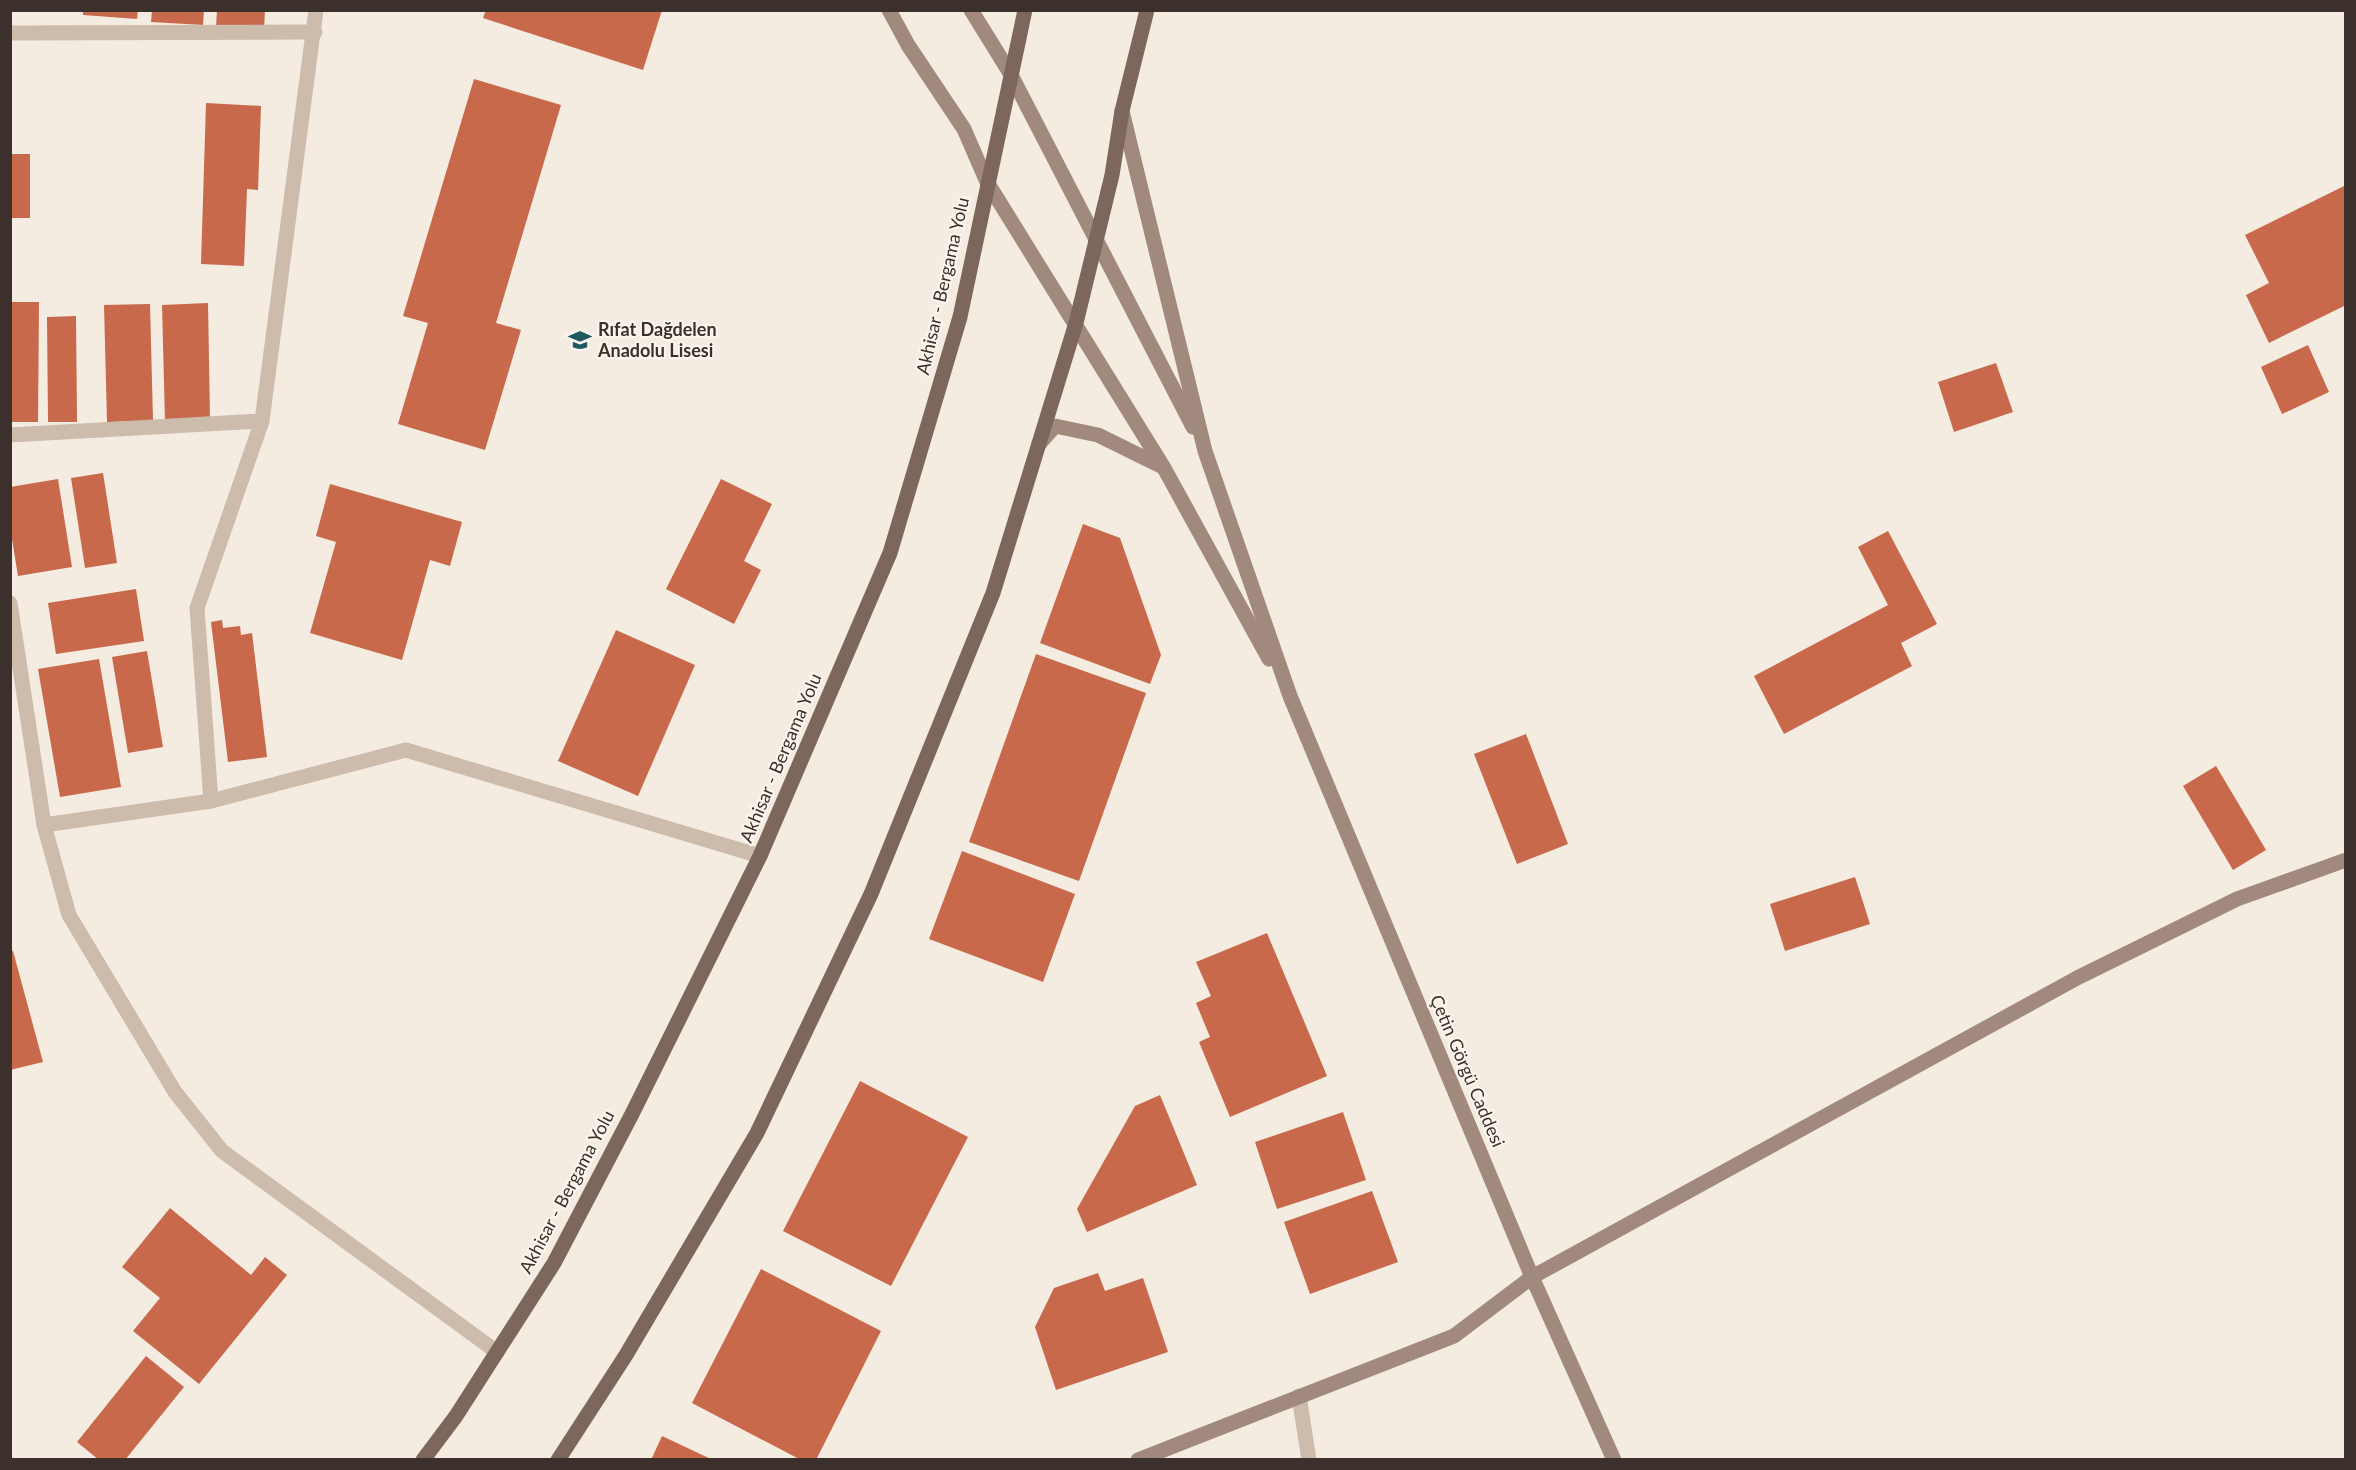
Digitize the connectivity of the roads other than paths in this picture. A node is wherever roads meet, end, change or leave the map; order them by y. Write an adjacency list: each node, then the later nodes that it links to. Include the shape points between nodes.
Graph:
1 (316, 10): 6 (street)
2 (889, 10): 10 (main road, via 964,129)
3 (972, 10): 8 (main road)
4 (1025, 10): 8 (main road, Akhisar - Bergama Yolu)
5 (1147, 10): 9 (main road)
6 (315, 32): 7 (street); 13 (street)
7 (10, 33)
8 (1010, 72): 10 (main road, Akhisar - Bergama Yolu); 11 (main road)
9 (1122, 111): 11 (main road, via 1113,175); 16 (main road)
10 (987, 182): 12 (main road); 22 (main road, Akhisar - Bergama Yolu, via 960,316 890,553)
11 (1097, 237): 12 (main road); 16 (main road)
12 (1076, 323): 15 (main road); 17 (main road)
13 (262, 421): 14 (street); 20 (street, via 197,608)
14 (10, 435)
15 (1038, 444): 17 (main road, via 1055,426 1098,435); 28 (main road, via 993,593 856,925 757,1133 626,1355)
16 (1205, 451): 19 (main road)
17 (1164, 468): 19 (main road)
18 (10, 603): 21 (street)
19 (1290, 696): 24 (main road, Çetin Görgü Caddesi)
20 (211, 801): 21 (street); 22 (street, via 406,750)
21 (44, 825): 25 (street, via 69,915 175,1092 222,1150)
22 (760, 856): 25 (main road, Akhisar - Bergama Yolu, via 554,1263)
23 (2346, 860): 24 (main road, via 2237,899 2077,978)
24 (1532, 1277): 26 (main road, via 1454,1336); 31 (main road, Çetin Görgü Caddesi)
25 (496, 1352): 27 (main road, Akhisar - Bergama Yolu)
26 (1299, 1396): 29 (main road); 30 (street)
27 (423, 1460)
28 (558, 1460)
29 (1137, 1460)
30 (1310, 1460)
31 (1614, 1460)

